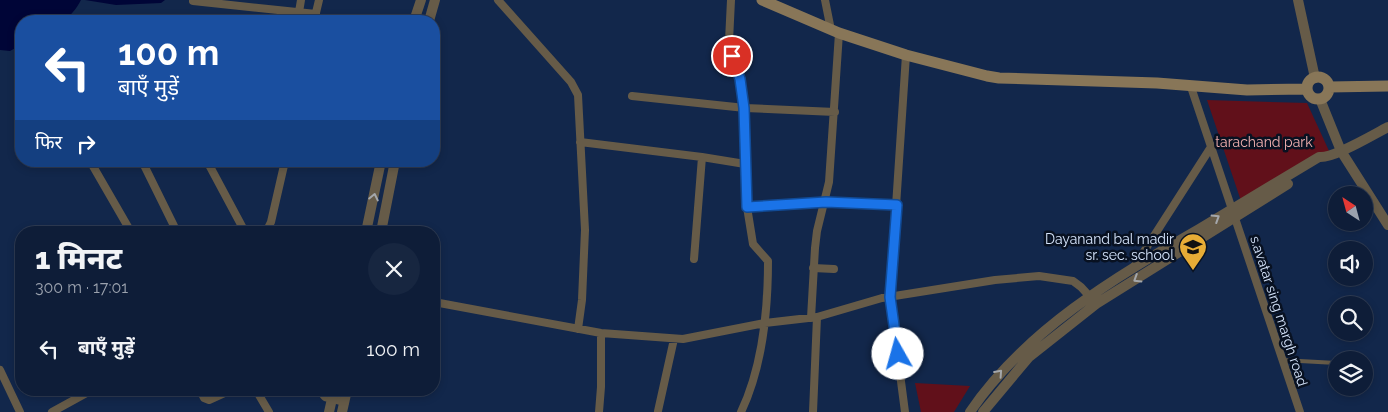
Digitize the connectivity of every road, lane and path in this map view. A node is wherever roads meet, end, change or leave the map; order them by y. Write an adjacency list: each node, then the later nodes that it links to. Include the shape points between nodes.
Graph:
1 (301, 0): 11 (street)
2 (319, 0): 13 (street)
3 (421, 0): 14 (street)
4 (435, 0): 15 (street)
5 (498, 0): 28 (street, via 575,88)
6 (731, 0): 25 (street, via 729,41)
7 (762, 0): 16 (main road)
8 (825, 0): 16 (street)
9 (1298, 0): 18 (street)
10 (193, 1): 11 (street)
11 (299, 12): 12 (street)
12 (307, 15)
13 (316, 15)
14 (416, 15)
15 (431, 15)
16 (835, 32): 17 (main road); 26 (street)
17 (906, 55): 20 (main road, via 999,78); 40 (street)
18 (1315, 78): 21 (main road, via 1324,79); 22 (main road)
19 (1388, 86): 21 (main road)
20 (1191, 87): 22 (main road, via 1247,90); 29 (street, s.avatar sing margh road)
21 (1329, 87): 24 (main road, via 1328,94)
22 (1307, 88): 24 (main road, via 1311,97)
23 (632, 96): 25 (street)
24 (1320, 99): 30 (street)
25 (744, 108): 26 (street); 32 (street)
26 (835, 112): 39 (street)
27 (1388, 126): 30 (street)
28 (580, 142): 31 (street); 62 (street, via 585,230)
29 (1211, 146): 42 (street, s.avatar sing margh road); 53 (street)
30 (1341, 151): 42 (street); 43 (street)
31 (702, 157): 32 (street); 52 (street)
32 (745, 164): 41 (street)
33 (93, 167): 44 (street)
34 (145, 167): 45 (street)
35 (210, 167): 46 (street)
36 (283, 167): 47 (street)
37 (380, 167): 48 (street, one-way to 37)
38 (394, 167): 49 (street)
39 (826, 202): 40 (street); 41 (street); 54 (street, via 817,231)
40 (897, 205): 57 (street)
41 (747, 207): 61 (street, via 753,244 768,262)
42 (1234, 213): 50 (street, one-way to 42); 51 (street); 65 (street, s.avatar sing margh road)
43 (1388, 225)
44 (128, 226)
45 (174, 226)
46 (242, 226)
47 (269, 226)
48 (367, 226)
49 (382, 226)
50 (1176, 242): 51 (street); 53 (street)
51 (1183, 250): 59 (street, one-way to 59)
52 (694, 259)
53 (1134, 267): 56 (street)
54 (813, 268): 55 (street); 60 (street)
55 (834, 269)
56 (1089, 296): 57 (street, via 1073,281 1039,276); 59 (street); 84 (street, one-way to 56, via 1009,363)
57 (890, 297): 60 (street); 83 (street)
58 (440, 303): 62 (street)
59 (1096, 304): 85 (street, via 1029,357)
60 (814, 318): 61 (street); 82 (street)
61 (765, 324): 64 (street); 81 (street, via 754,381)
62 (578, 329): 63 (street)
63 (601, 333): 64 (street); 80 (street)
64 (674, 339): 75 (street)
65 (1282, 360): 66 (lane); 86 (street, s.avatar sing margh road)
66 (1328, 363)
67 (0, 370): 76 (street)
68 (81, 396): 77 (street)
69 (203, 396): 70 (street, via 209,400)
70 (218, 396)
71 (260, 396): 78 (street)
72 (333, 396): 79 (street)
73 (334, 396): 74 (street)
74 (343, 407)
75 (658, 411)
76 (20, 412)
77 (52, 412)
78 (270, 412)
79 (329, 412)
80 (599, 412)
81 (742, 412)
82 (813, 412)
83 (904, 412)
84 (970, 412)
85 (983, 412)
86 (1300, 412)

